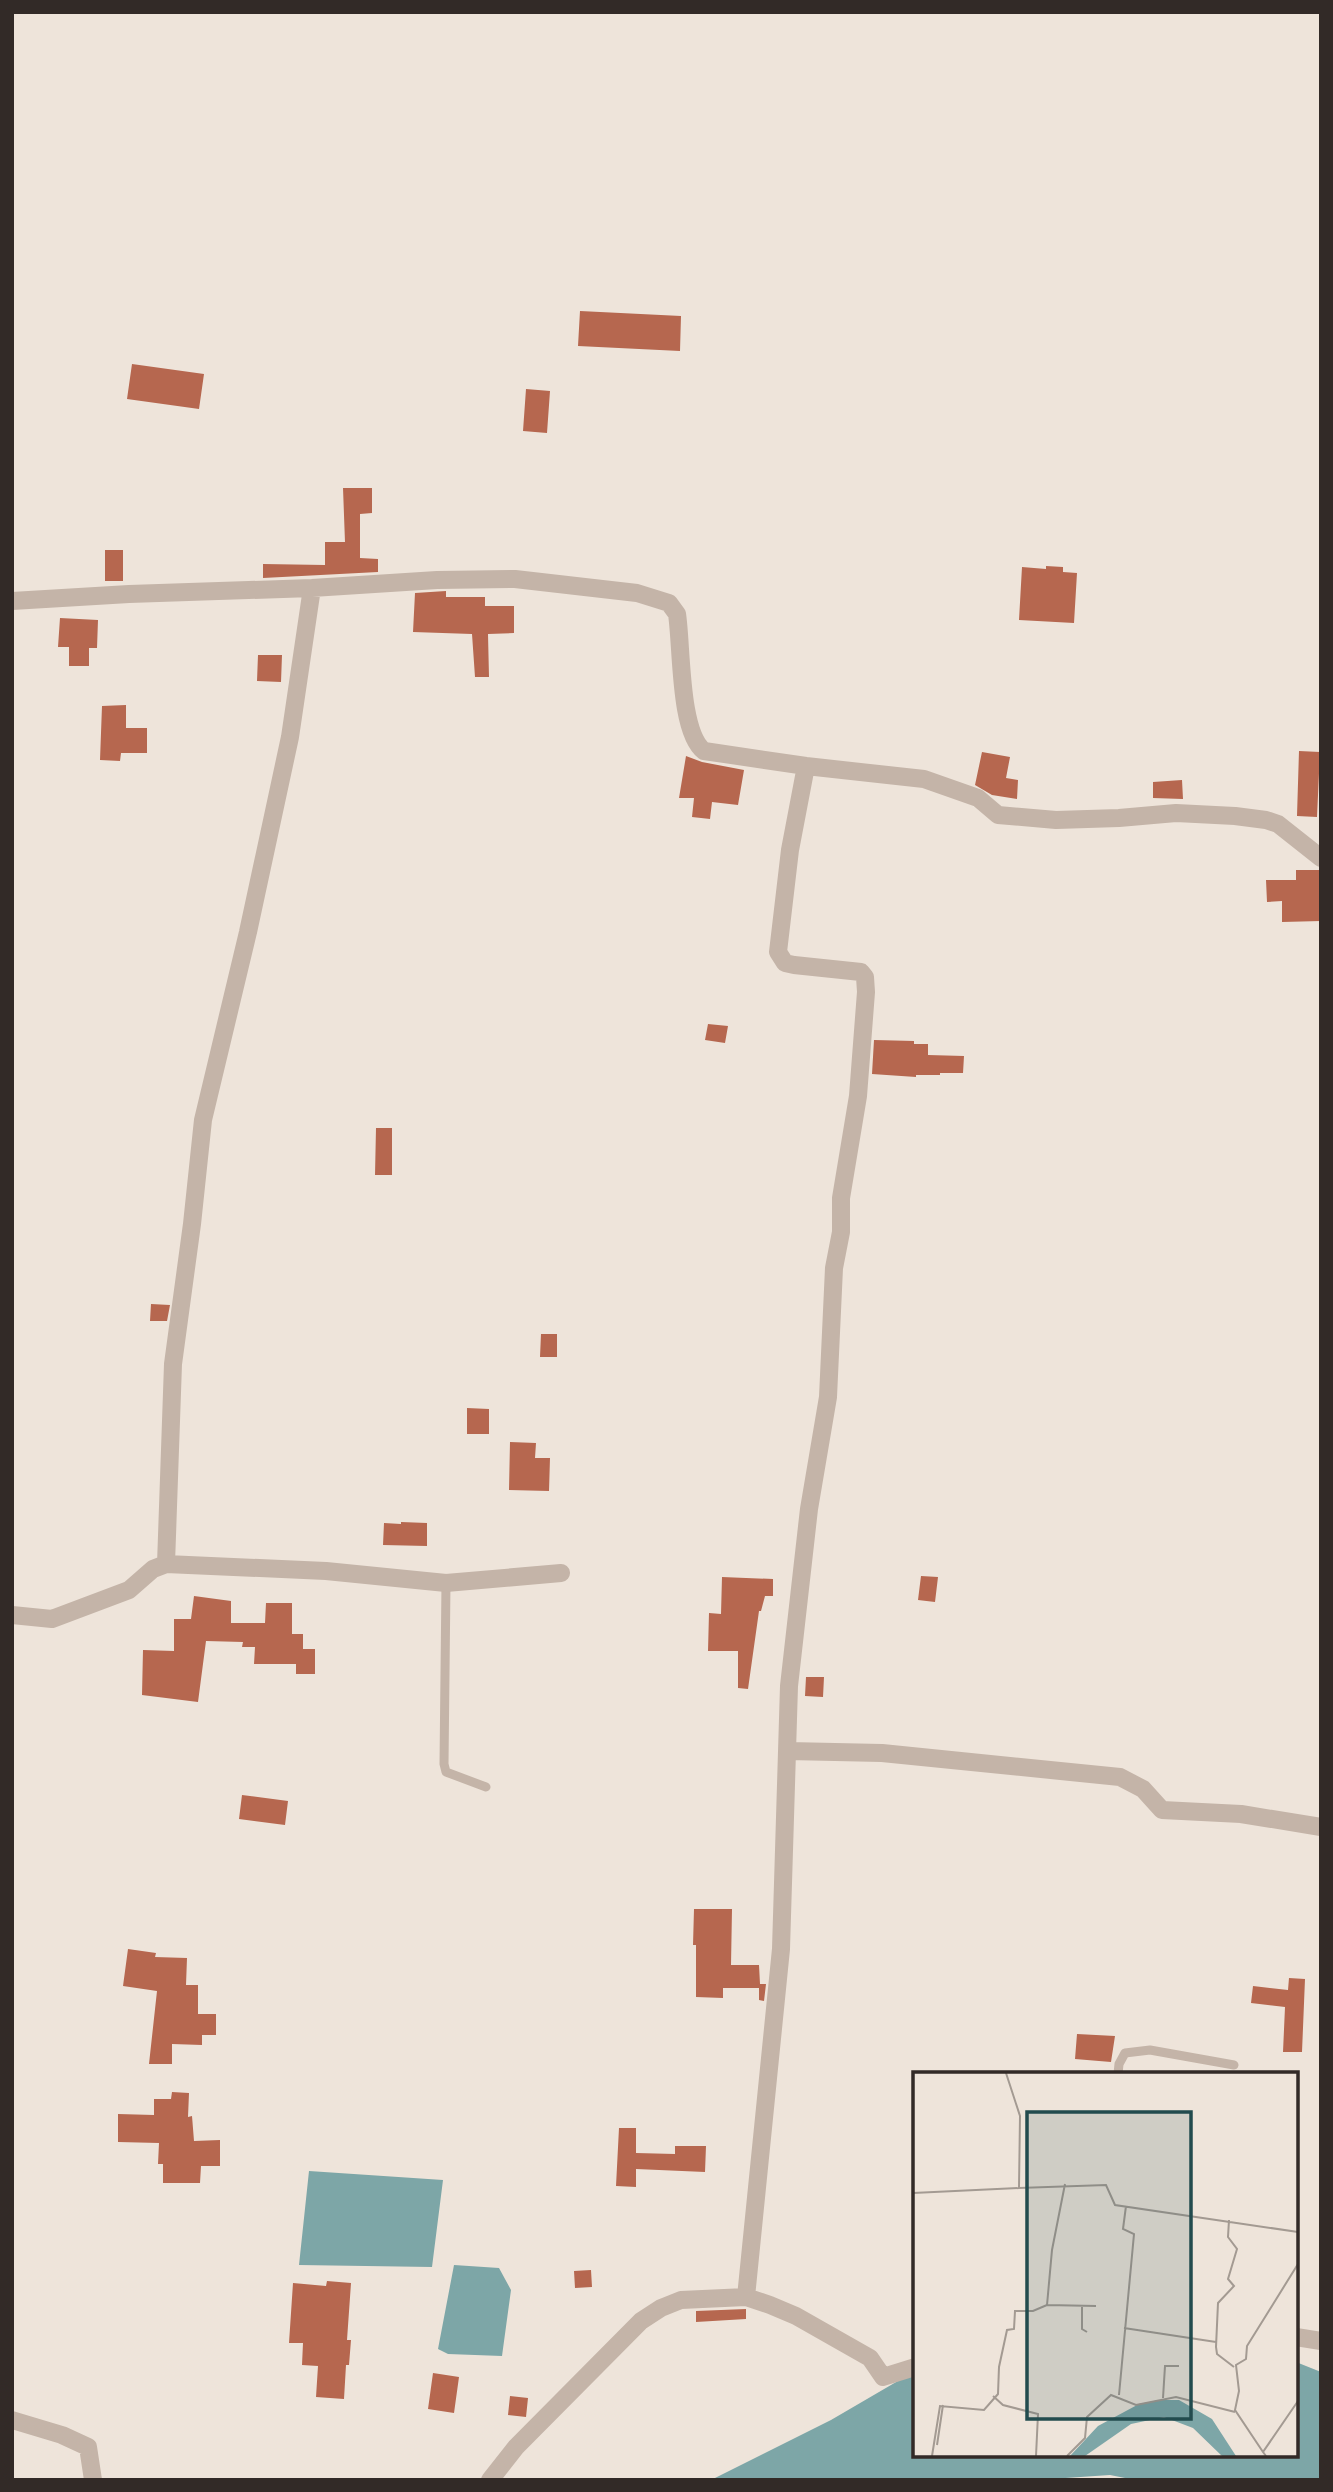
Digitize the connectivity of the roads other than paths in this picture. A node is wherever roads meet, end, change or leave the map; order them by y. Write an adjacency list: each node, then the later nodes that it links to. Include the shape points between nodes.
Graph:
1 (312, 588): 2 (street); 3 (street, via 514,579 637,593 669,603 677,614 687,712 698,746 712,753); 5 (street, via 290,737 203,1120 173,1364)
2 (12, 601)
3 (806, 766): 4 (street, via 924,779 978,798 998,815 1056,820 1176,813 1266,820 1279,824); 9 (street, via 778,952 785,963 861,972 866,992 858,1097 834,1268 828,1397 809,1509 789,1686)
4 (1321, 858)
5 (166, 1564): 7 (street, via 326,1571); 8 (street, via 129,1590 52,1619)
6 (561, 1573): 7 (street)
7 (446, 1583): 10 (lane, via 444,1764 446,1772)
8 (12, 1615)
9 (788, 1751): 11 (street, via 882,1753 1120,1777 1143,1789 1162,1810 1241,1814); 14 (street, via 781,1949)
10 (486, 1787)
11 (1321, 1827)
12 (1234, 2066): 13 (lane, via 1150,2050 1125,2053)
13 (1118, 2072)
14 (746, 2297): 17 (street, via 796,2316 870,2358 883,2376); 20 (street, via 681,2301 641,2321 516,2447)
15 (1298, 2337): 16 (street)
16 (1321, 2342)
17 (913, 2368)
18 (12, 2420): 19 (street, via 88,2447)
19 (93, 2480)
20 (490, 2480)

